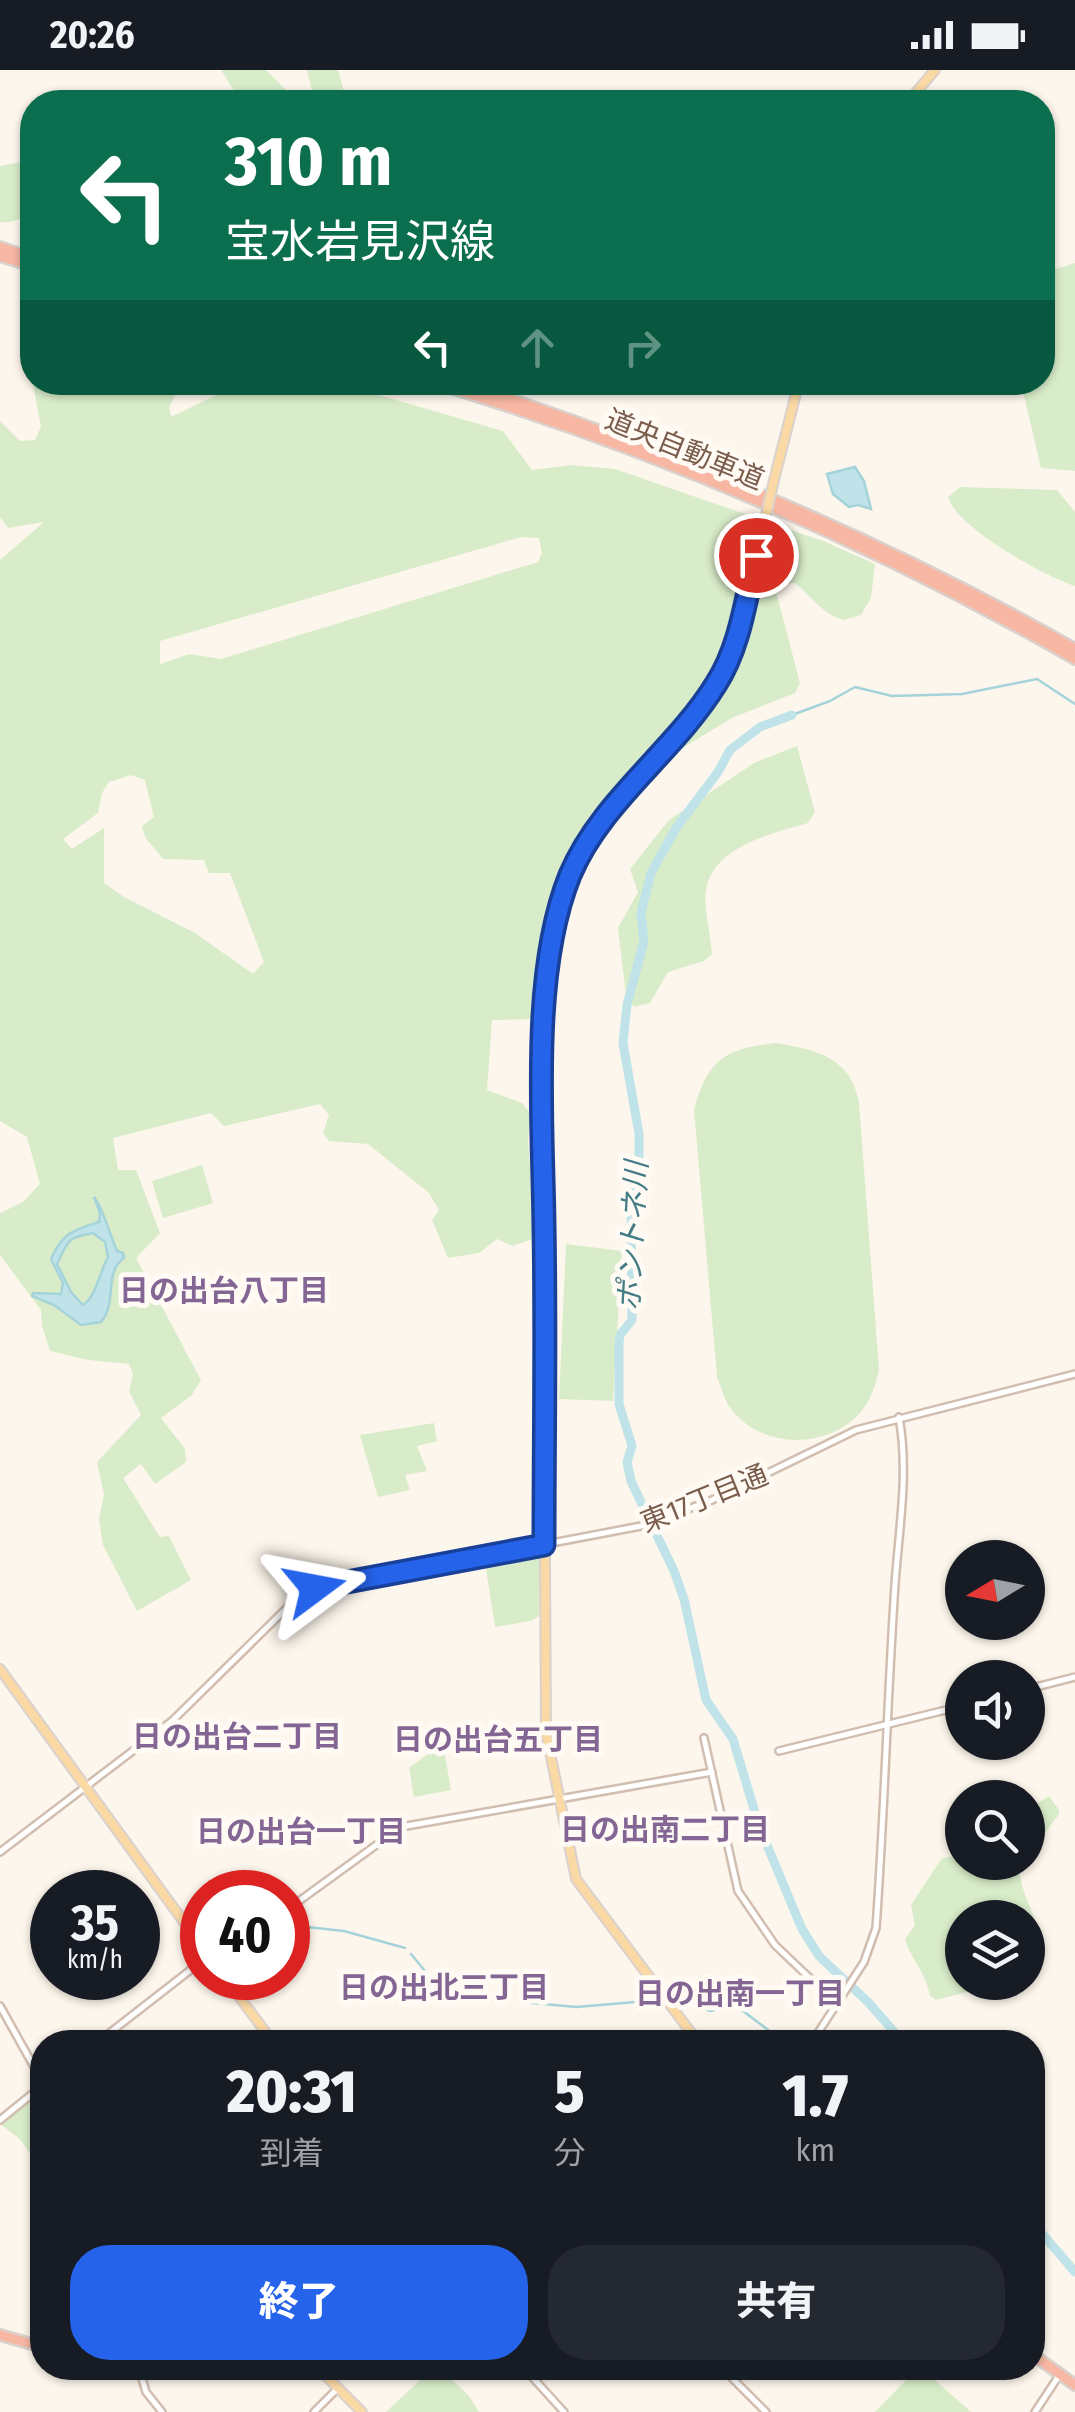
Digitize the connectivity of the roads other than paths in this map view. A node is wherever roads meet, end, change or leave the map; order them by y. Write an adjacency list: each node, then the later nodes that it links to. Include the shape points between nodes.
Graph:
1 (935, 70): 2 (main road)
2 (918, 90)
3 (471, 395): 7 (highway, 道央自動車道, via 788,514)
4 (499, 395): 6 (highway, 道央自動車道, via 791,506)
5 (796, 395): 10 (main road, bridge, via 729,660 658,760 592,832 555,926 542,1040)
6 (1075, 649)
7 (1075, 659)
8 (1075, 1374): 9 (street, 東17丁目通)
9 (899, 1417): 10 (street, 東17丁目通, via 825,1443 666,1518); 15 (street, via 904,1488)
10 (544, 1545): 19 (street, 東17丁目通, via 308,1591 172,1721); 20 (main road, via 545,1721)
11 (0, 1669): 19 (main road)
12 (1075, 1677): 13 (street)
13 (1045, 1685)
14 (945, 1710): 15 (street)
15 (887, 1724): 17 (street); 26 (street, via 875,1935)
16 (704, 1738): 18 (street)
17 (779, 1751)
18 (712, 1772): 20 (street); 26 (street, via 738,1891 775,1945)
19 (85, 1785): 21 (street, 東17丁目通); 23 (main road)
20 (559, 1800): 22 (street, via 398,1828); 30 (main road, via 576,1879)
21 (0, 1852)
22 (310, 1894)
23 (180, 1916)
24 (180, 1978): 28 (street)
25 (242, 2000): 29 (main road)
26 (837, 2004): 31 (street)
27 (0, 2006): 32 (street)
28 (113, 2030)
29 (264, 2030)
30 (689, 2030)
31 (822, 2030)
32 (30, 2061)
33 (30, 2094): 34 (street)
34 (0, 2120)
35 (0, 2335): 36 (highway)
36 (30, 2344)
37 (1045, 2363): 38 (highway)
38 (1060, 2374): 43 (highway); 50 (street)
39 (142, 2380): 45 (street)
40 (330, 2380): 44 (main road)
41 (535, 2380): 48 (street)
42 (734, 2380): 49 (street)
43 (1075, 2385)
44 (338, 2388): 46 (street); 47 (main road)
45 (162, 2412)
46 (314, 2412)
47 (362, 2412)
48 (564, 2412)
49 (766, 2412)
50 (1035, 2412)

